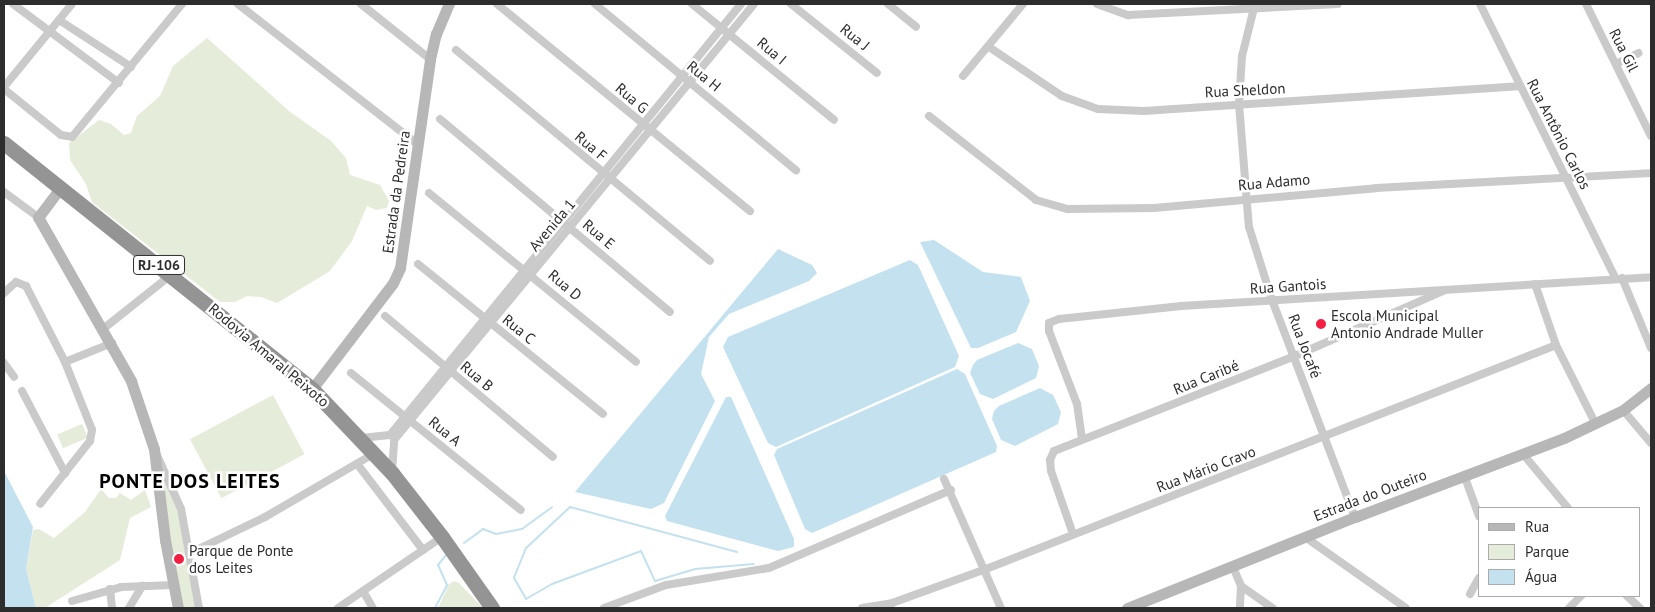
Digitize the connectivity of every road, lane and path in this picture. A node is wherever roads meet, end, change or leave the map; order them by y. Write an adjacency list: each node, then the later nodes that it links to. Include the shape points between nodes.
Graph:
1 (12, 4): 23 (street)
2 (72, 4): 20 (street)
3 (182, 4): 30 (street)
4 (238, 4): 44 (street)
5 (361, 4): 28 (street)
6 (449, 4): 28 (street, Estrada da Pedreira)
7 (497, 4): 41 (street, Rua G)
8 (595, 4): 33 (street, Rua H)
9 (692, 4): 22 (street, Rua I)
10 (741, 4): 22 (street, Avenida 1)
11 (754, 4): 24 (street, Avenida 1)
12 (791, 4): 31 (street, Rua J)
13 (888, 4): 21 (street)
14 (1023, 4): 25 (street)
15 (1097, 4): 19 (street, via 1128,15)
16 (1338, 4): 19 (street)
17 (1480, 4): 35 (street, Rua Antônio Carlos)
18 (1586, 4): 29 (street, Rua Gil)
19 (1254, 6): 37 (street, Rua Jocafé, via 1242,56)
20 (59, 20): 23 (street); 30 (street)
21 (916, 27)
22 (722, 28): 24 (street, Rua I); 33 (street, Avenida 1)
23 (48, 32): 34 (street); 36 (street)
24 (730, 34): 33 (street, Avenida 1); 40 (street, Rua I)
25 (989, 47): 32 (street); 37 (street, Rua Sheldon, via 1062,96 1098,109 1144,110)
26 (456, 50): 47 (street, Rua F)
27 (1639, 53): 29 (street)
28 (430, 59): 44 (street, Estrada da Pedreira)
29 (1616, 64): 42 (street, Rua Gil)
30 (131, 67): 34 (street)
31 (877, 74)
32 (963, 76)
33 (686, 79): 41 (street, Avenida 1); 45 (street, Rua H)
34 (119, 83): 36 (street, via 69,137 48,126)
35 (1518, 86): 37 (street, Rua Sheldon); 48 (street, Rua Antônio Carlos)
36 (4, 88)
37 (1239, 104): 52 (street, Rua Jocafé)
38 (929, 116): 52 (street, Rua Adamo, via 1036,200 1056,207 1154,208)
39 (440, 119): 55 (street, Rua E)
40 (834, 120)
41 (646, 127): 47 (street, Avenida 1); 53 (street, Rua G)
42 (1651, 136)
43 (4, 143): 49 (highway, Rodovia Amaral Peixoto / RJ-106)
44 (418, 144): 81 (street, Estrada da Pedreira, via 400,268 393,283)
45 (796, 170)
46 (1651, 172): 48 (street, Rua Adamo)
47 (606, 176): 55 (street, Avenida 1); 56 (street, Rua F)
48 (1565, 176): 52 (street, Rua Adamo); 60 (street, Rua Antônio Carlos)
49 (61, 187): 54 (street); 59 (highway, Rodovia Amaral Peixoto / RJ-106)
50 (4, 192): 54 (street)
51 (429, 193): 58 (street, Rua D)
52 (1246, 198): 65 (street, Rua Jocafé, via 1249,227)
53 (750, 211)
54 (38, 217): 69 (street)
55 (566, 224): 58 (street, Avenida 1); 66 (street, Rua E)
56 (710, 261)
57 (418, 264): 68 (street, Rua C)
58 (526, 271): 68 (street, Avenida 1); 75 (street, Rua D)
59 (172, 275): 69 (street); 81 (highway, Rodovia Amaral Peixoto / RJ-106)
60 (1619, 277): 61 (street, Rua Gantois); 62 (street, Rua Gantois); 72 (street, Rua Antônio Carlos)
61 (1651, 277)
62 (1535, 284): 63 (street, Rua Gantois); 71 (street)
63 (1447, 289): 65 (street, Rua Gantois); 73 (street, Rua Caribé)
64 (4, 293): 74 (street, via 16,282 26,286)
65 (1272, 300): 73 (street, Rua Jocafé); 89 (street, Rua Gantois, via 1142,309 1058,319 1050,323 1050,334 1077,404)
66 (670, 312)
67 (385, 316): 77 (street, Rua B)
68 (487, 321): 77 (street, Avenida 1); 84 (street, Rua C)
69 (103, 329): 70 (street)
70 (112, 343): 74 (street); 91 (street, via 131,380)
71 (1556, 346): 86 (street); 88 (street, Rua Mário Cravo)
72 (1651, 348)
73 (1295, 356): 88 (street, Rua Jocafé); 89 (street, Rua Caribé)
74 (65, 362): 96 (street, via 92,435)
75 (636, 362)
76 (4, 363): 79 (street)
77 (448, 370): 85 (street, Avenida 1); 94 (street, Rua B)
78 (351, 373): 85 (street, Rua A)
79 (14, 377)
80 (1651, 388): 83 (street, Estrada do Outeiro)
81 (312, 389): 87 (highway, Rodovia Amaral Peixoto / RJ-106)
82 (22, 391): 96 (street)
83 (1624, 410): 86 (street, Estrada do Outeiro); 90 (street)
84 (603, 414)
85 (408, 418): 87 (street, Avenida 1, via 387,437); 97 (street, Avenida 1, via 392,444); 105 (street, Rua A)
86 (1596, 425): 93 (street, Estrada do Outeiro)
87 (361, 438): 92 (highway, Rodovia Amaral Peixoto / RJ-106)
88 (1324, 438): 107 (street, Rua Jocafé); 108 (street, Rua Mário Cravo)
89 (1082, 439): 108 (street, Rua Caribé, via 1054,451 1050,460)
90 (1651, 443)
91 (154, 449): 98 (street); 100 (street)
92 (375, 453): 95 (street); 97 (highway, Rodovia Amaral Peixoto / RJ-106)
93 (1523, 454): 99 (street, Estrada do Outeiro); 104 (street)
94 (553, 457)
95 (358, 465): 111 (street); 112 (street)
96 (65, 473): 103 (street)
97 (392, 473): 110 (highway, Rodovia Amaral Peixoto / RJ-106)
98 (169, 475): 100 (street, via 160,473); 112 (street, via 181,509)
99 (1464, 475): 106 (street); 107 (street, Estrada do Outeiro)
100 (157, 479): 116 (street)
101 (944, 479): 102 (street)
102 (951, 490): 114 (street); 134 (street, via 769,568 666,585)
103 (40, 504)
104 (1567, 507)
105 (521, 510)
106 (1478, 513)
107 (1355, 517): 109 (street, Estrada do Outeiro)
108 (1073, 534): 114 (street, Rua Mário Cravo)
109 (1304, 537): 113 (street, Estrada do Outeiro); 140 (street)
110 (449, 546): 111 (street); 133 (highway, Rodovia Amaral Peixoto / RJ-106)
111 (423, 550): 120 (street)
112 (190, 553): 130 (street)
113 (1233, 566): 118 (street); 125 (street, Estrada do Outeiro)
114 (986, 569): 126 (street, Rua Mário Cravo); 136 (street)
115 (1478, 580): 121 (street)
116 (174, 585): 117 (street); 129 (street)
117 (142, 586): 119 (street); 128 (street)
118 (1241, 586): 138 (street); 139 (street)
119 (110, 589): 124 (street); 127 (street)
120 (363, 591): 131 (street); 132 (street)
121 (1470, 594)
122 (1580, 597): 141 (street)
123 (1628, 597): 142 (street)
124 (72, 601)
125 (1148, 604): 137 (street, Estrada do Outeiro)
126 (892, 606): 135 (street, Rua Mário Cravo)
127 (112, 608)
128 (129, 608)
129 (178, 608)
130 (199, 608)
131 (338, 608)
132 (374, 608)
133 (492, 608)
134 (604, 608)
135 (862, 608)
136 (1001, 608)
137 (1127, 608)
138 (1240, 608)
139 (1273, 608)
140 (1406, 608)
141 (1569, 608)
142 (1640, 608)

